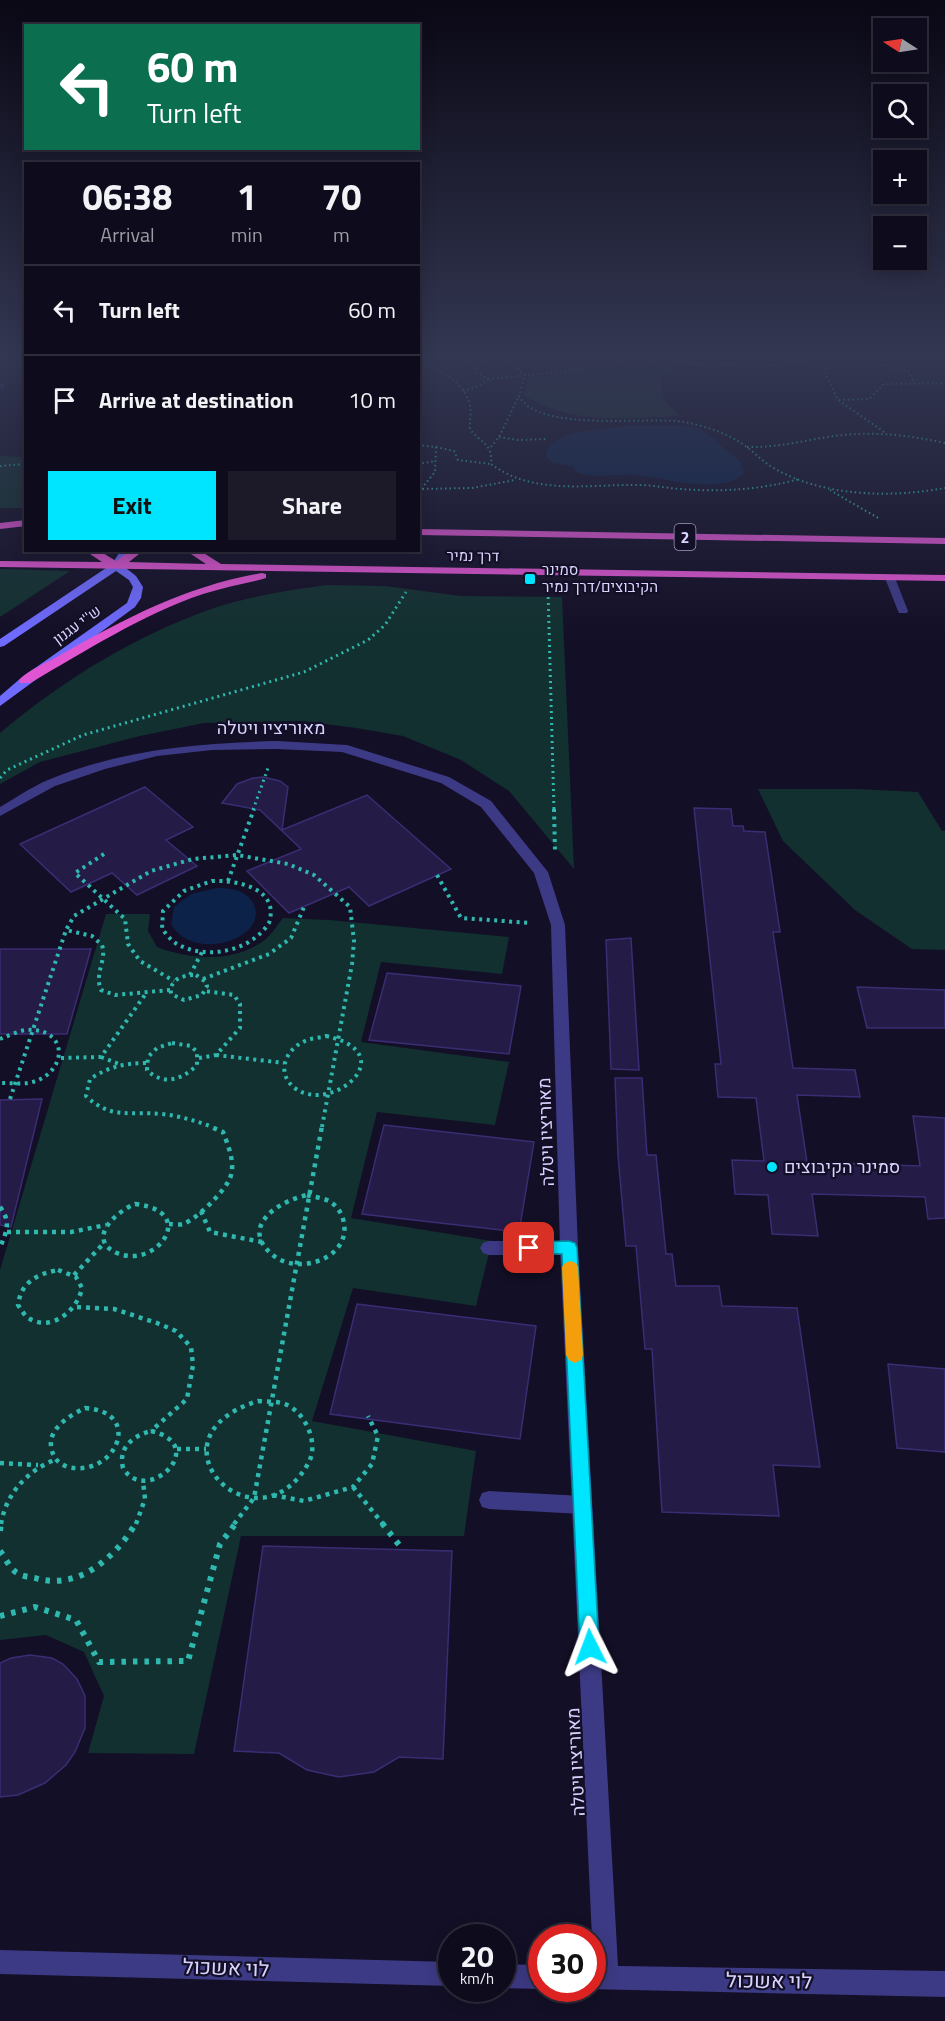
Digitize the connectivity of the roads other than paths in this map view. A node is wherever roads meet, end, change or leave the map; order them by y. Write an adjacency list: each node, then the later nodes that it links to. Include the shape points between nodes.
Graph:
1 (24, 523): 2 (highway)
2 (0, 528): 3 (highway)
3 (24, 530)
4 (421, 532): 5 (highway, דרך נמיר / 2)
5 (945, 541)
6 (92, 552): 11 (highway)
7 (125, 552): 11 (main road, ש''י עגנון)
8 (136, 552): 11 (highway)
9 (193, 552): 12 (highway)
10 (0, 564): 11 (highway, דרך נמיר / 2)
11 (116, 566): 12 (highway, דרך נמיר / 2); 17 (main road, ש''י עגנון); 18 (main road, ש''י עגנון, via 133,578 138,586 137,598)
12 (223, 567): 13 (highway, דרך נמיר / 2)
13 (312, 569): 14 (highway, דרך נמיר / 2); 18 (highway, via 230,581 176,599)
14 (890, 578): 15 (highway, דרך נמיר / 2); 16 (street)
15 (945, 578)
16 (903, 611)
17 (0, 644)
18 (26, 680): 19 (main road, ש''י עגנון)
19 (0, 702)
20 (5, 809): 22 (street, מאוריציו ויטלה, via 51,783 101,765 158,752 276,745 343,748 396,762 445,780 486,804 541,873 558,925)
21 (489, 1248): 22 (street)
22 (569, 1248): 24 (street, מאוריציו ויטלה)
23 (489, 1500): 24 (street)
24 (582, 1505): 25 (street, מאוריציו ויטלה)
25 (597, 1924)
26 (0, 1962): 27 (street, לוי אשכול)
27 (438, 1974)
28 (606, 1978): 29 (street, לוי אשכול)
29 (945, 1984)

